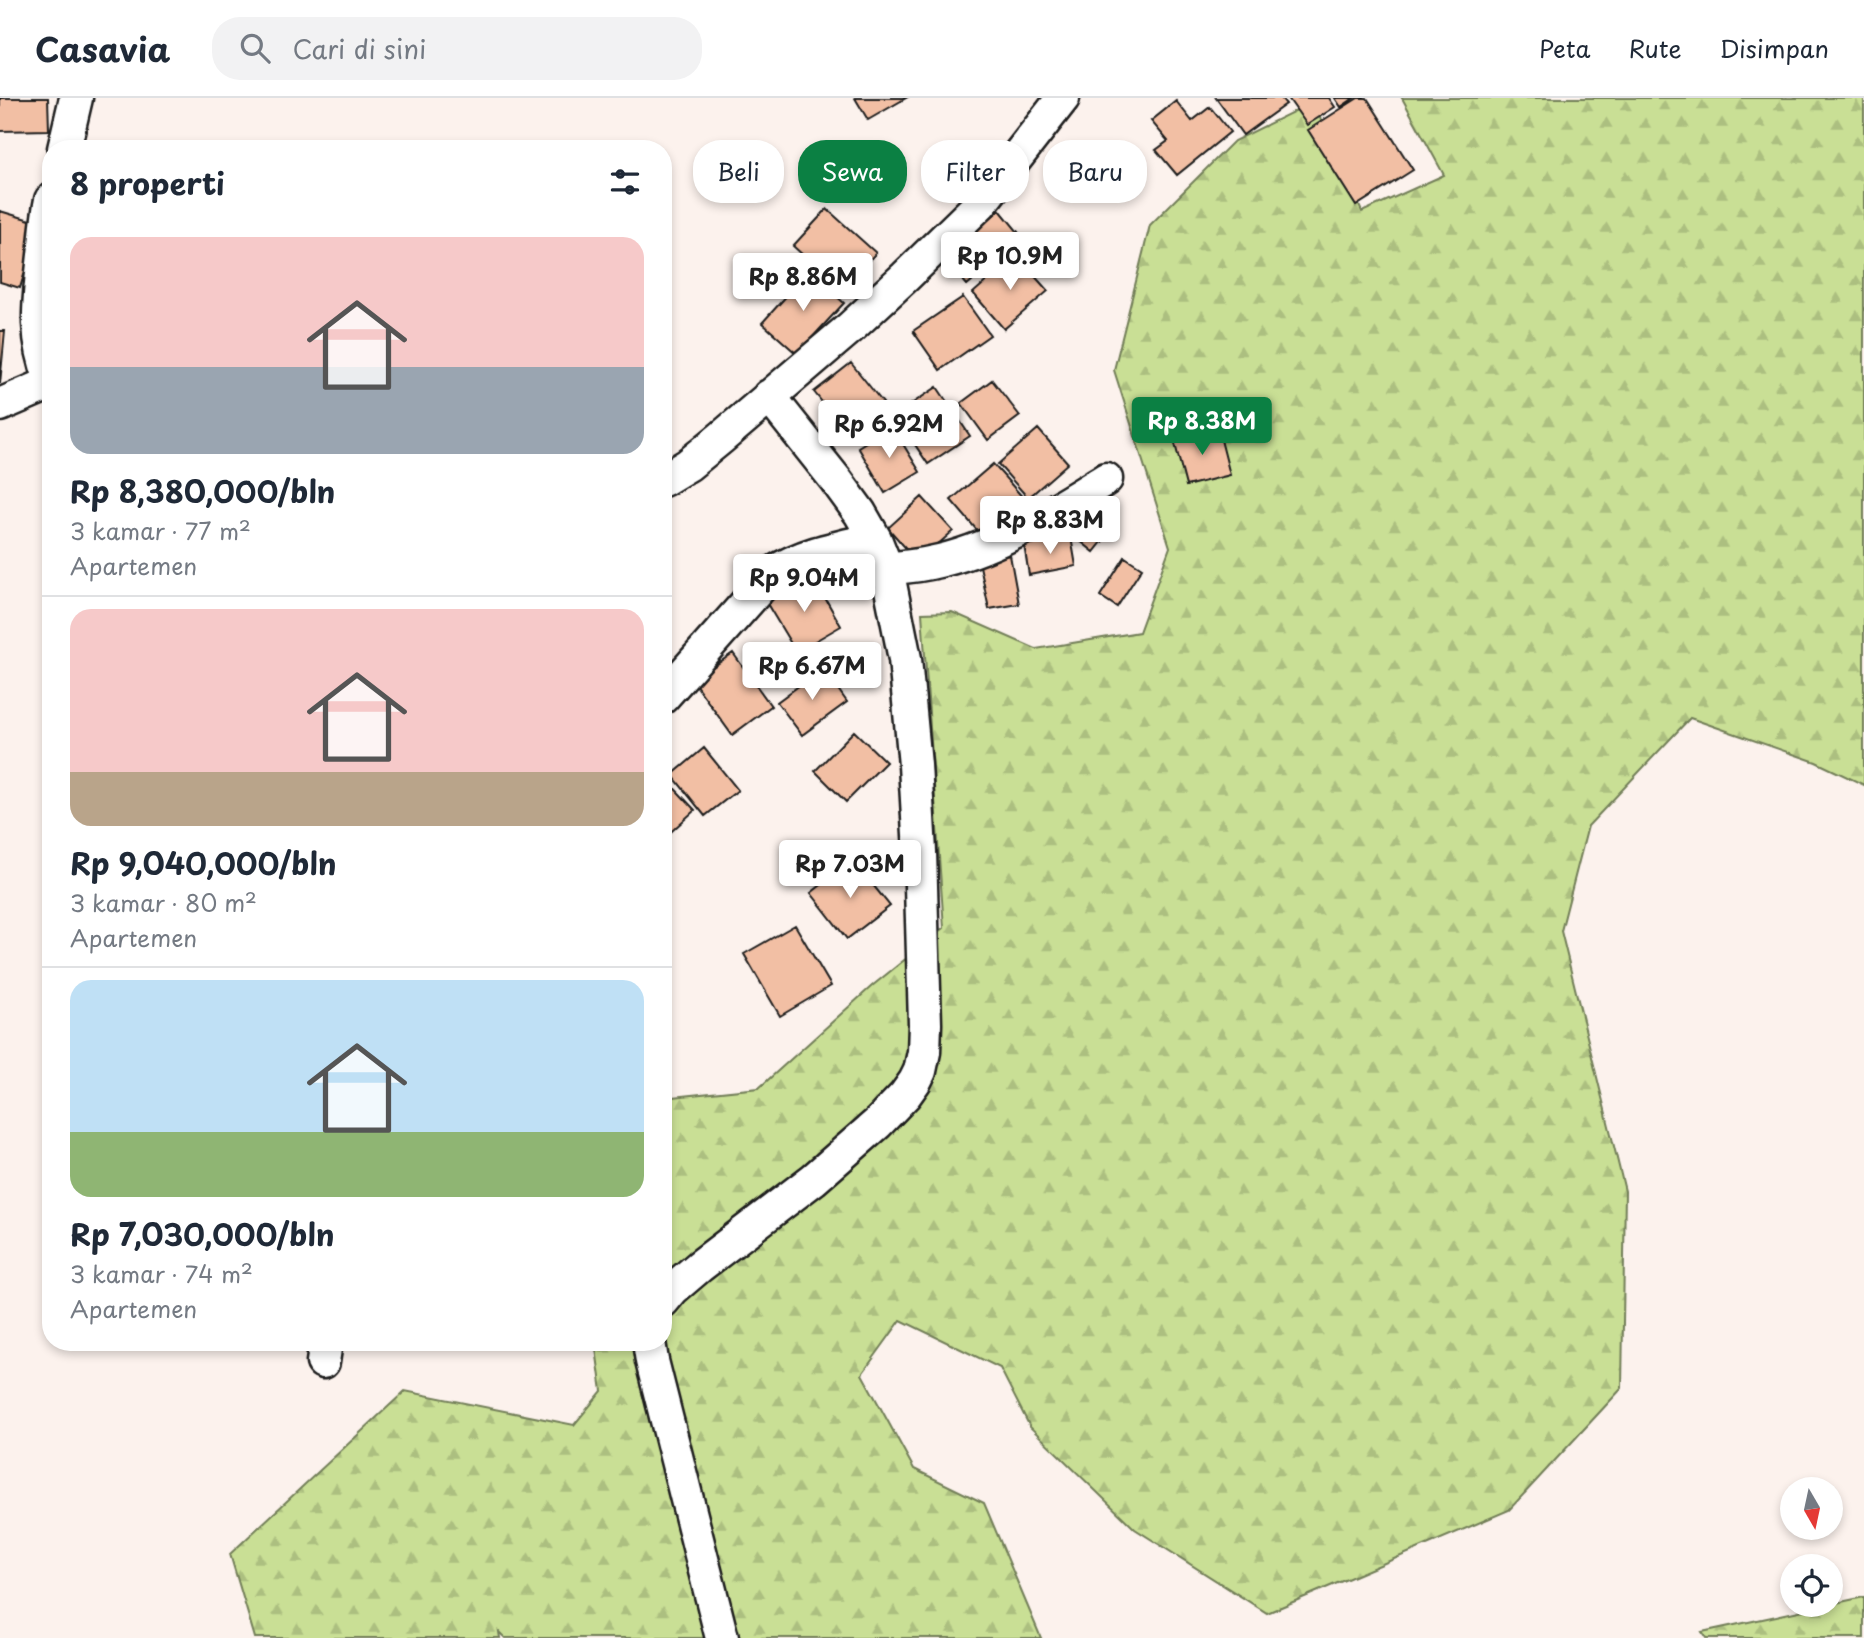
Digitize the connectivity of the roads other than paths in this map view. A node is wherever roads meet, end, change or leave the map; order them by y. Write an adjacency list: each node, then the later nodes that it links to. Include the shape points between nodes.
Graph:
1 (76, 98): 3 (street)
2 (1063, 98): 7 (street, via 981,203 850,328)
3 (66, 140)
4 (42, 280): 5 (street, via 38,327)
5 (42, 352)
6 (42, 386): 8 (street)
7 (769, 396): 9 (street); 11 (street, via 836,480)
8 (0, 405)
9 (672, 475)
10 (1106, 479): 12 (street, via 980,548 931,563)
11 (874, 539): 12 (street); 13 (street, via 796,560 773,573)
12 (887, 569): 14 (street, via 905,659 915,765 925,1024 920,1071 878,1123)
13 (672, 687)
14 (672, 1290)
15 (650, 1351): 16 (street)
16 (722, 1638)

